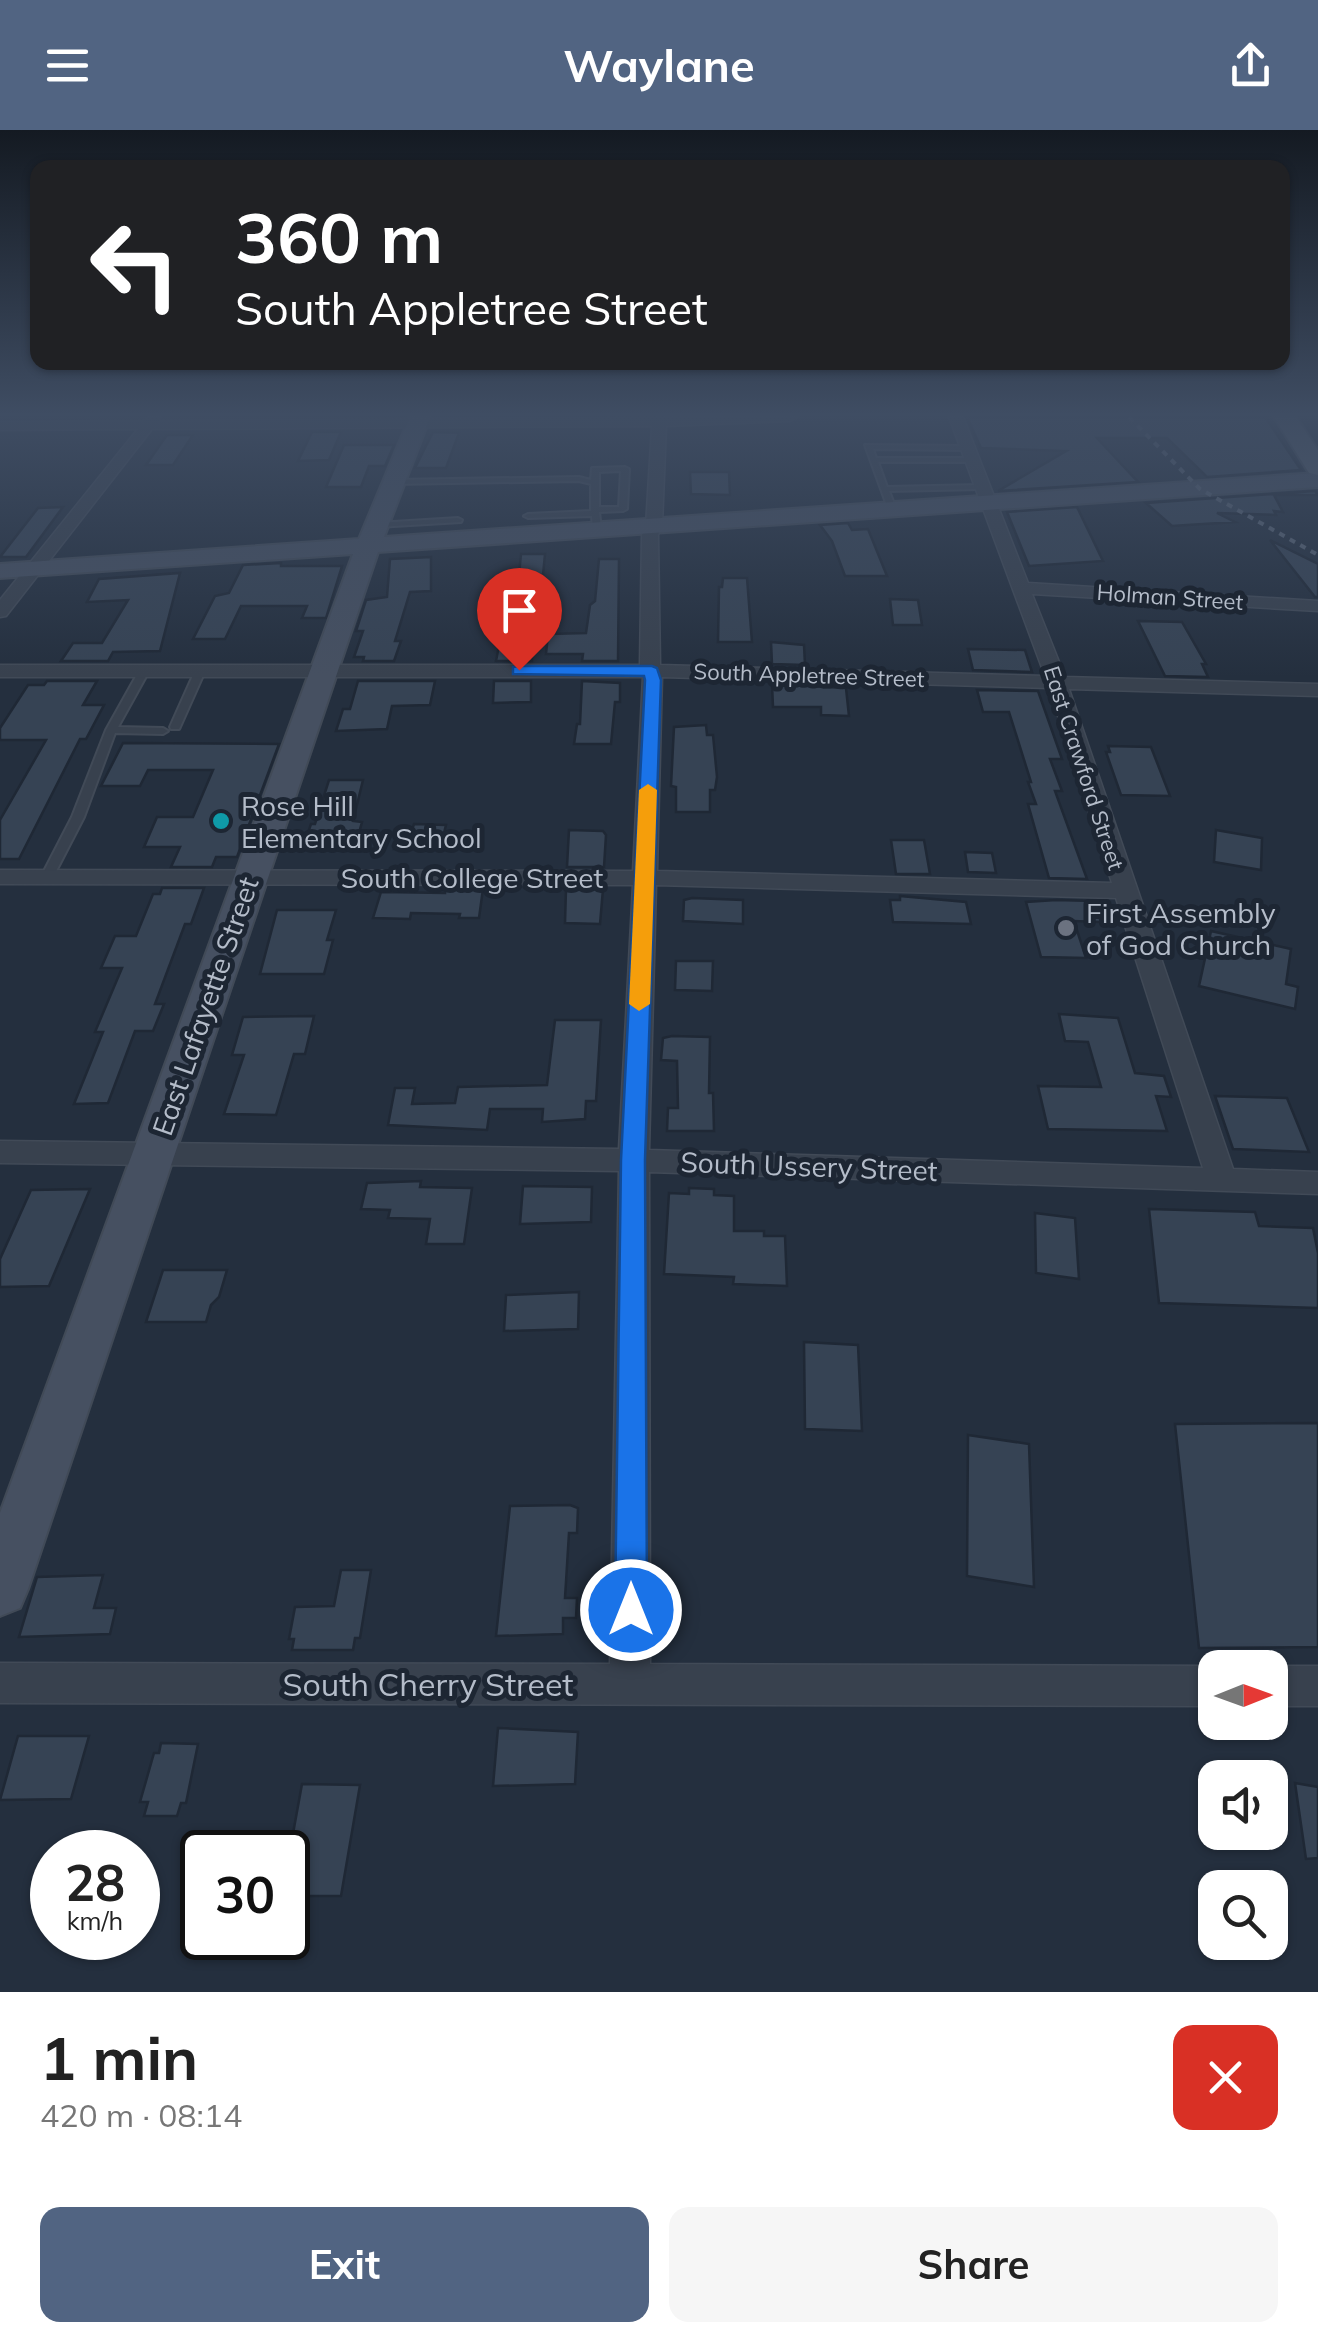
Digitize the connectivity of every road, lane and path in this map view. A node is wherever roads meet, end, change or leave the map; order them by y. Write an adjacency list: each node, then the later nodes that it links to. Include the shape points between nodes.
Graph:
1 (84, 504): 13 (street)
2 (385, 504): 12 (street, East Lafayette Street)
3 (596, 504): 9 (lane)
4 (622, 504): 9 (lane)
5 (655, 504): 11 (street)
6 (846, 504): 11 (street)
7 (988, 504): 15 (street, East Crawford Street)
8 (528, 516): 9 (lane)
9 (596, 517): 11 (street); 12 (street)
10 (458, 520): 12 (lane)
11 (654, 526): 22 (street)
12 (373, 534): 13 (street); 19 (street, East Lafayette Street)
13 (33, 568): 14 (street); 17 (street)
14 (0, 571)
15 (1022, 588): 16 (street, Holman Street); 23 (street, East Crawford Street)
16 (1318, 606)
17 (0, 612)
18 (200, 670): 19 (street, South Appletree Street); 21 (street, South Appletree Street); 25 (lane, via 169,729)
19 (324, 670): 22 (street, South Appletree Street); 26 (street, East Lafayette Street)
20 (0, 671): 21 (street, South Appletree Street)
21 (144, 671): 25 (lane)
22 (652, 671): 23 (street, South Appletree Street); 29 (street)
23 (1057, 682): 24 (street, South Appletree Street); 30 (street, East Crawford Street)
24 (1318, 690)
25 (111, 730): 28 (lane)
26 (252, 876): 28 (street, South College Street); 29 (street, South College Street); 32 (street, East Lafayette Street)
27 (0, 877): 28 (street, South College Street)
28 (47, 877)
29 (644, 878): 30 (street, South College Street); 33 (street)
30 (1124, 890): 34 (street, East Crawford Street)
31 (0, 1152): 32 (street, South Ussery Street)
32 (153, 1153): 33 (street, South Ussery Street); 36 (street, East Lafayette Street)
33 (633, 1160): 34 (street, South Ussery Street); 38 (street)
34 (1221, 1179): 35 (street, South Ussery Street)
35 (1318, 1183)
36 (0, 1589)
37 (0, 1683): 38 (street, South Cherry Street)
38 (630, 1684): 39 (street, South Cherry Street)
39 (1198, 1686)
40 (1288, 1686): 41 (street)
41 (1318, 1686)

